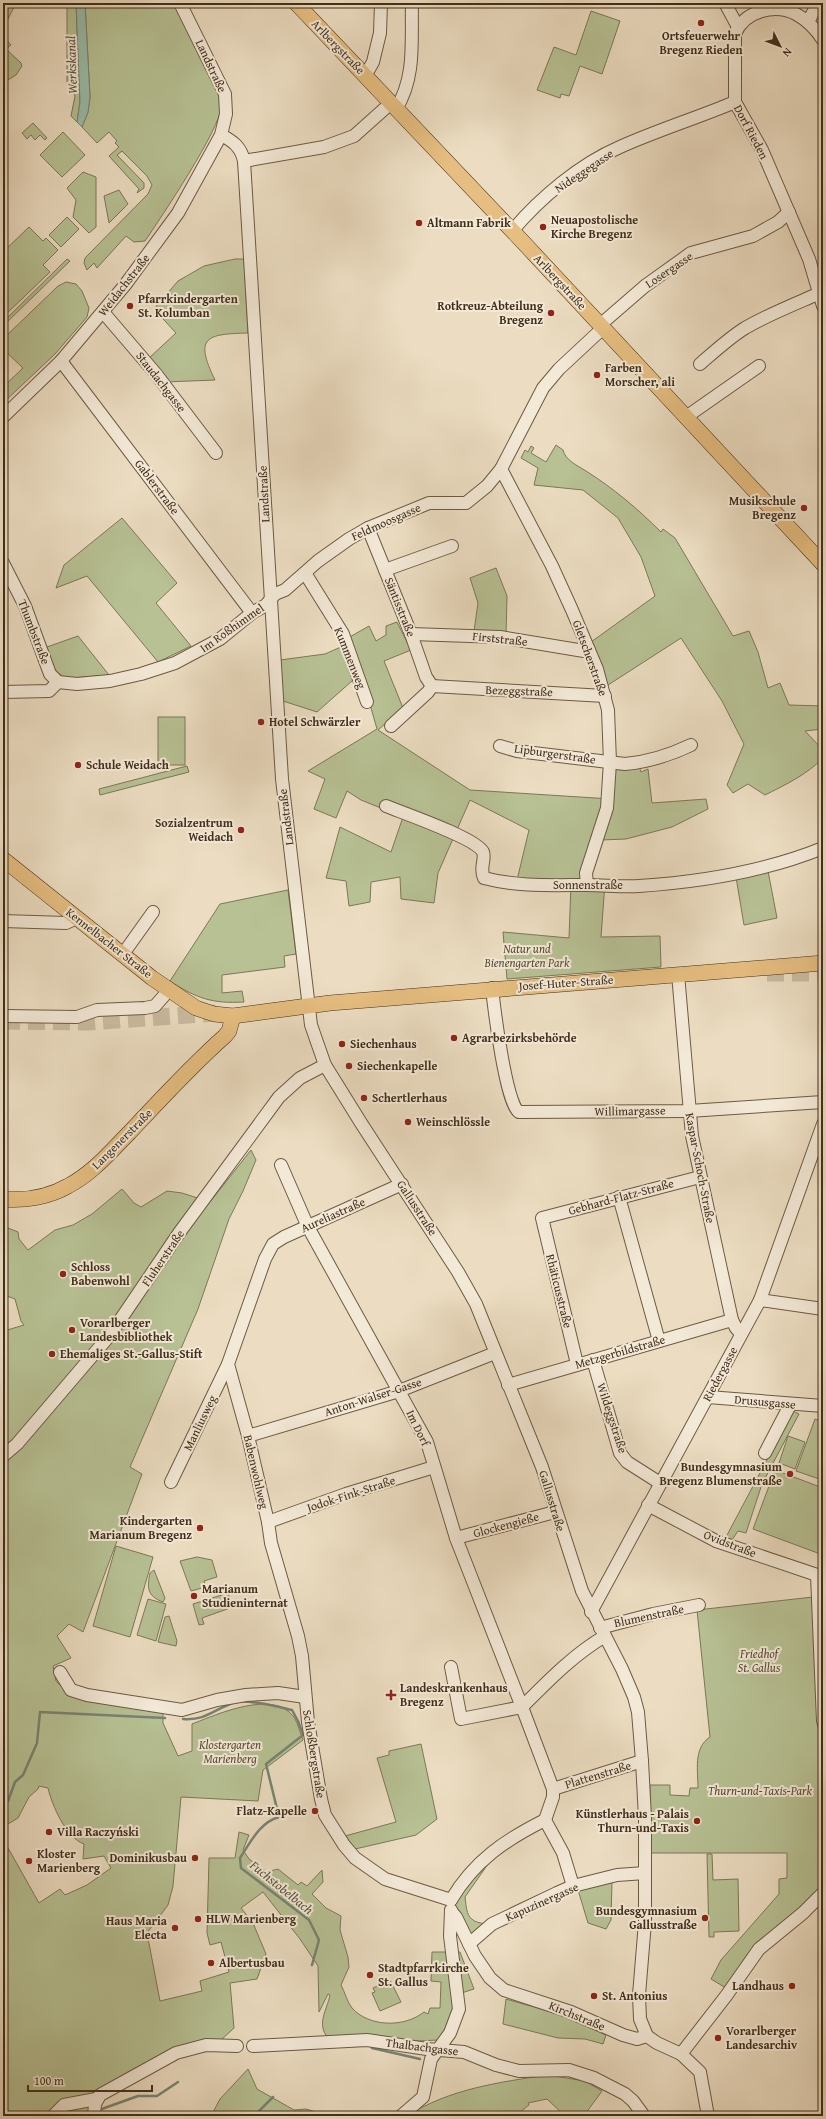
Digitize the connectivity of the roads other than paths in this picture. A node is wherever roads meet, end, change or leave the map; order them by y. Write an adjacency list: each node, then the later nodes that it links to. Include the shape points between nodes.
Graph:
1 (180, 3): 13 (street, Landstraße, via 226,94 226,114)
2 (297, 3): 10 (main road, Arlbergstraße)
3 (381, 3): 10 (street, via 380,33 373,62)
4 (725, 3): 8 (street)
5 (818, 3): 7 (street)
6 (412, 5): 12 (street, via 407,89)
7 (808, 22): 8 (street, via 795,13 760,10); 9 (street)
8 (738, 27): 11 (street, Dorf Rieden, via 735,34)
9 (823, 40)
10 (365, 76): 12 (main road, Arlbergstraße)
11 (735, 102): 15 (street, Dorf Rieden, via 762,150); 16 (street, Nideggegasse, via 619,147 585,167 557,188)
12 (394, 106): 14 (street, via 354,136 324,147); 16 (main road, Arlbergstraße)
13 (221, 135): 14 (street, Landstraße, via 239,148); 19 (street, Weidachstraße, via 178,212)
14 (244, 161): 34 (street, Landstraße)
15 (789, 212): 17 (street); 20 (street, Losergasse, via 778,222 753,236 691,253 645,286)
16 (515, 227): 20 (main road, Arlbergstraße)
17 (820, 293): 18 (street); 22 (street, via 745,328)
18 (823, 306)
19 (103, 312): 21 (street, Weidachstraße); 26 (street, Staudachgasse, via 156,374)
20 (602, 326): 25 (main road, Arlbergstraße); 27 (street, Feldmoosgasse, via 543,388)
21 (61, 361): 24 (street, Weidachstraße); 35 (street, Gablerstraße)
22 (700, 364)
23 (759, 366): 25 (street)
24 (3, 417)
25 (686, 417): 31 (main road, Arlbergstraße)
26 (216, 453)
27 (501, 470): 28 (street, Feldmoosgasse, via 487,486 466,503 429,503); 37 (street, Gletscherstraße, via 552,566)
28 (368, 528): 32 (street, Säntisstraße); 33 (street, Feldmoosgasse, via 336,548)
29 (452, 546): 32 (street)
30 (3, 563): 38 (street, Thumbstraße, via 25,606 50,674)
31 (823, 564)
32 (385, 570): 36 (street, Säntisstraße)
33 (305, 573): 34 (street, Feldmoosgasse); 42 (street, Kummenweg, via 343,634)
34 (270, 599): 35 (street, Im Roßhimmel, via 266,605); 59 (street, Landstraße, via 284,803)
35 (252, 613): 38 (street, Im Roßhimmel, via 220,639 175,663 110,681 77,684)
36 (411, 634): 37 (street, Firststraße, via 500,637); 39 (street, Säntisstraße, via 426,677)
37 (589, 650): 41 (street, Gletscherstraße)
38 (58, 682): 40 (street, via 49,691)
39 (432, 686): 41 (street, Bezeggstraße); 43 (street)
40 (3, 692)
41 (605, 696): 46 (street, Gletscherstraße, via 610,727)
42 (367, 702)
43 (391, 726)
44 (691, 745): 46 (street, Lipburgerstraße, via 672,754 642,762)
45 (500, 746): 46 (street, Lipburgerstraße)
46 (610, 762): 50 (street, Gletscherstraße, via 607,808 586,873)
47 (386, 806): 50 (street, Sonnenstraße, via 478,846 484,856 481,872 484,878 500,882 541,885)
48 (823, 848): 50 (street, Sonnenstraße, via 782,863 711,877 639,886)
49 (3, 859): 52 (main road, Kennelbacher Straße)
50 (587, 885)
51 (153, 912): 54 (street)
52 (77, 918): 53 (street, via 66,923); 54 (main road, Kennelbacher Straße)
53 (3, 922)
54 (123, 954): 58 (main road, Kennelbacher Straße)
55 (823, 963): 56 (main road, Josef-Huter-Straße)
56 (678, 974): 57 (main road, Josef-Huter-Straße); 64 (street, Kaspar-Schoch-Straße)
57 (492, 988): 59 (main road, Josef-Huter-Straße); 64 (street, Willimargasse, via 494,1016 515,1110)
58 (169, 990): 60 (street, via 155,1006 97,1010 77,1017); 61 (main road, Kennelbacher Straße, via 196,1008)
59 (309, 1006): 61 (main road, Josef-Huter-Straße); 62 (street, Gallusstraße, via 311,1024)
60 (3, 1016)
61 (227, 1016): 70 (main road, Langenerstraße, via 229,1031 96,1167 54,1193 32,1198)
62 (325, 1065): 68 (street, Gallusstraße); 89 (street, Fluherstraße, via 300,1078 279,1097 179,1233 110,1335 17,1444)
63 (823, 1102): 64 (street, Willimargasse)
64 (689, 1111): 67 (street, Kaspar-Schoch-Straße)
65 (823, 1124): 73 (street, Riedergasse)
66 (281, 1165): 72 (street, Im Dorf)
67 (700, 1177): 69 (street, Gebhard-Flatz-Straße); 75 (street, Kaspar-Schoch-Straße)
68 (402, 1184): 72 (street, Aureliastraße); 78 (street, Gallusstraße, via 468,1288)
69 (619, 1197): 71 (street, Gebhard-Flatz-Straße); 77 (street)
70 (3, 1198)
71 (542, 1218): 81 (street, Rhäticusstraße)
72 (308, 1227): 80 (street, Aureliastraße, via 284,1237 268,1251); 83 (street, Im Dorf)
73 (760, 1300): 74 (street); 76 (street, Riedergasse)
74 (823, 1309)
75 (732, 1320): 76 (street, Kaspar-Schoch-Straße); 77 (street, Metzgerbildstraße)
76 (741, 1334): 84 (street, Riedergasse)
77 (659, 1341): 79 (street, Metzgerbildstraße)
78 (495, 1353): 82 (street, Gallusstraße); 83 (street, Anton-Walser-Gasse)
79 (593, 1360): 81 (street, Metzgerbildstraße); 92 (street, Wildeggstraße, via 620,1453 627,1462)
80 (228, 1364): 87 (street, Babenwohlweg); 91 (street, Manliusweg)
81 (577, 1364): 82 (street, Metzgerbildstraße)
82 (508, 1385): 94 (street, Gallusstraße, via 542,1467)
83 (399, 1390): 87 (street, Anton-Walser-Gasse); 90 (street, Im Dorf, via 427,1442)
84 (708, 1397): 85 (street, Drususgasse); 92 (street, Riedergasse)
85 (790, 1405): 86 (street, Drususgasse); 88 (street)
86 (823, 1406)
87 (248, 1436): 95 (street, Babenwohlweg)
88 (766, 1453)
89 (3, 1456)
90 (434, 1467): 95 (street, Jodok-Fink-Straße, via 346,1494); 96 (street, Im Dorf)
91 (171, 1482)
92 (660, 1483): 93 (street, Riedergasse)
93 (648, 1505): 97 (street, Ovidstraße, via 716,1541); 99 (street, Riedergasse)
94 (555, 1512): 96 (street, Glockengieße); 99 (street, Gallusstraße)
95 (268, 1522): 103 (street, Babenwohlweg, via 271,1543 298,1636)
96 (456, 1538): 104 (street, Im Dorf)
97 (820, 1576): 105 (street)
98 (699, 1605): 100 (street, Blumenstraße, via 613,1624)
99 (591, 1612): 100 (street, Gallusstraße)
100 (602, 1632): 104 (street, Blumenstraße); 106 (street, Gallusstraße, via 634,1697 638,1712)
101 (451, 1667): 104 (street, via 460,1719)
102 (60, 1672): 103 (street, Schloßbergstraße, via 71,1690 87,1695 182,1710 246,1695 278,1694)
103 (305, 1697): 112 (street, Schloßbergstraße, via 325,1815 344,1845 355,1858 385,1879)
104 (522, 1707): 107 (street, Im Dorf)
105 (823, 1720)
106 (642, 1761): 107 (street, Plattenstraße); 109 (street, Gallusstraße)
107 (553, 1789): 108 (street)
108 (545, 1820): 110 (street, via 563,1853); 112 (street, via 483,1858 461,1882)
109 (645, 1873): 110 (street, Kapuzinergasse, via 617,1875); 114 (street, Gallusstraße, via 645,1922 639,2010 641,2025)
110 (573, 1886): 113 (street, Kapuzinergasse, via 492,1924)
111 (823, 1893): 118 (street, via 759,1949)
112 (451, 1906): 113 (street, Kirchstraße); 117 (street, via 450,1936 459,2009 453,2027)
113 (469, 1944): 114 (street, Kirchstraße, via 490,1978 504,1990 571,2012 623,2035 637,2039)
114 (647, 2036): 118 (street)
115 (237, 2046): 119 (street, via 206,2045 176,2054)
116 (253, 2046): 117 (street, Thalbachgasse, via 367,2040)
117 (439, 2049): 122 (street, via 431,2059 423,2097); 123 (street, Thalbachgasse, via 464,2052 519,2071 560,2069 579,2072 625,2094)
118 (681, 2054): 124 (street, via 700,2072)
119 (96, 2099): 120 (street, via 64,2105); 121 (street)
120 (53, 2116)
121 (94, 2116)
122 (401, 2116)
123 (644, 2116)
124 (708, 2116)

